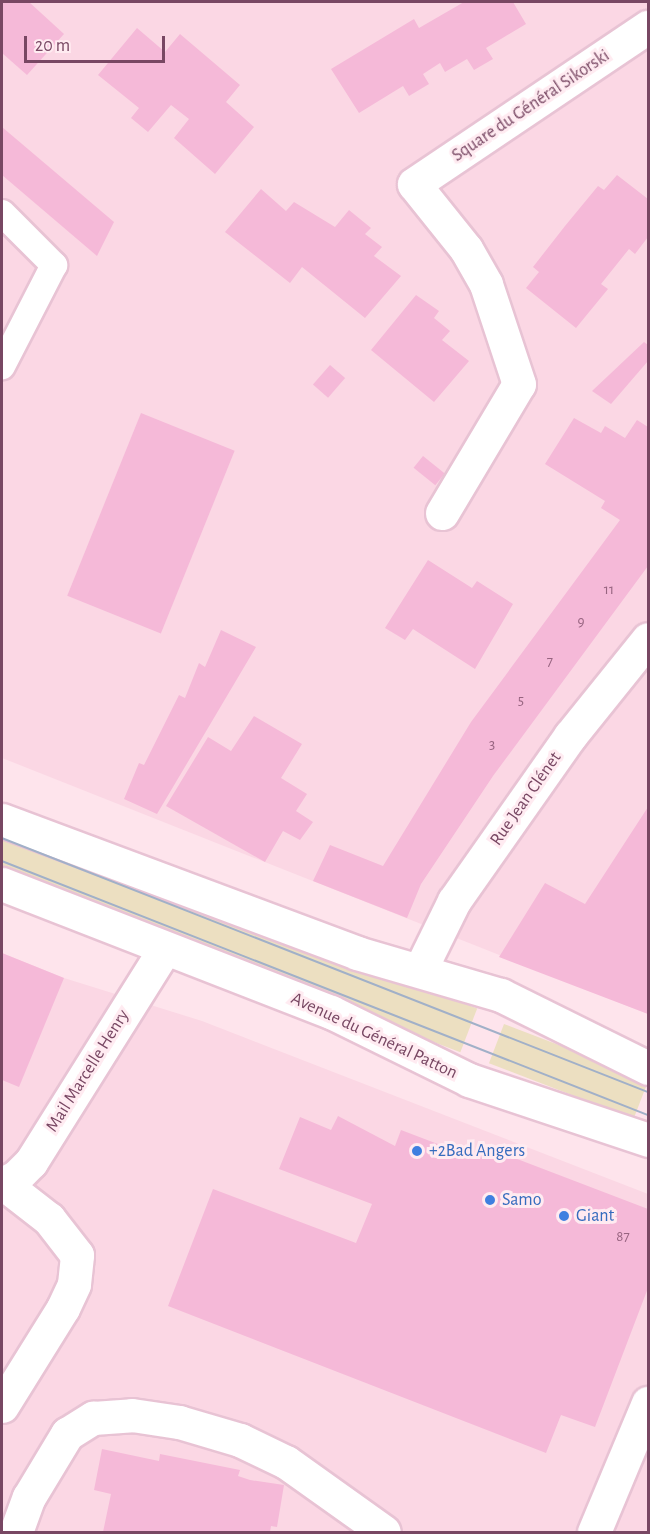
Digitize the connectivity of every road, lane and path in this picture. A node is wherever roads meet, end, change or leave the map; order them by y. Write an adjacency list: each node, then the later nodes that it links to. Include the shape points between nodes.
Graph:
1 (648, 27): 4 (street, Square du Général Sikorski, via 414,184 466,249 486,284 519,384)
2 (2, 213): 3 (lane, via 54,265)
3 (2, 366)
4 (442, 513)
5 (648, 639): 9 (street, Rue Jean Clénet, via 570,736 454,901)
6 (2, 820): 9 (street, via 357,953)
7 (2, 884): 8 (street, Avenue du Général Patton)
8 (165, 948): 11 (street, Avenue du Général Patton, via 331,1012 469,1080); 12 (street, Mail Marcelle Henry, via 31,1162)
9 (420, 970): 10 (street, via 501,995)
10 (648, 1068)
11 (648, 1140)
12 (3, 1184): 14 (street, via 49,1220 77,1255 74,1284 63,1308)
13 (648, 1403): 17 (street)
14 (2, 1406)
15 (16, 1533): 16 (street, via 29,1497 67,1434 93,1418 132,1415 179,1422 286,1462)
16 (384, 1533)
17 (594, 1533)

